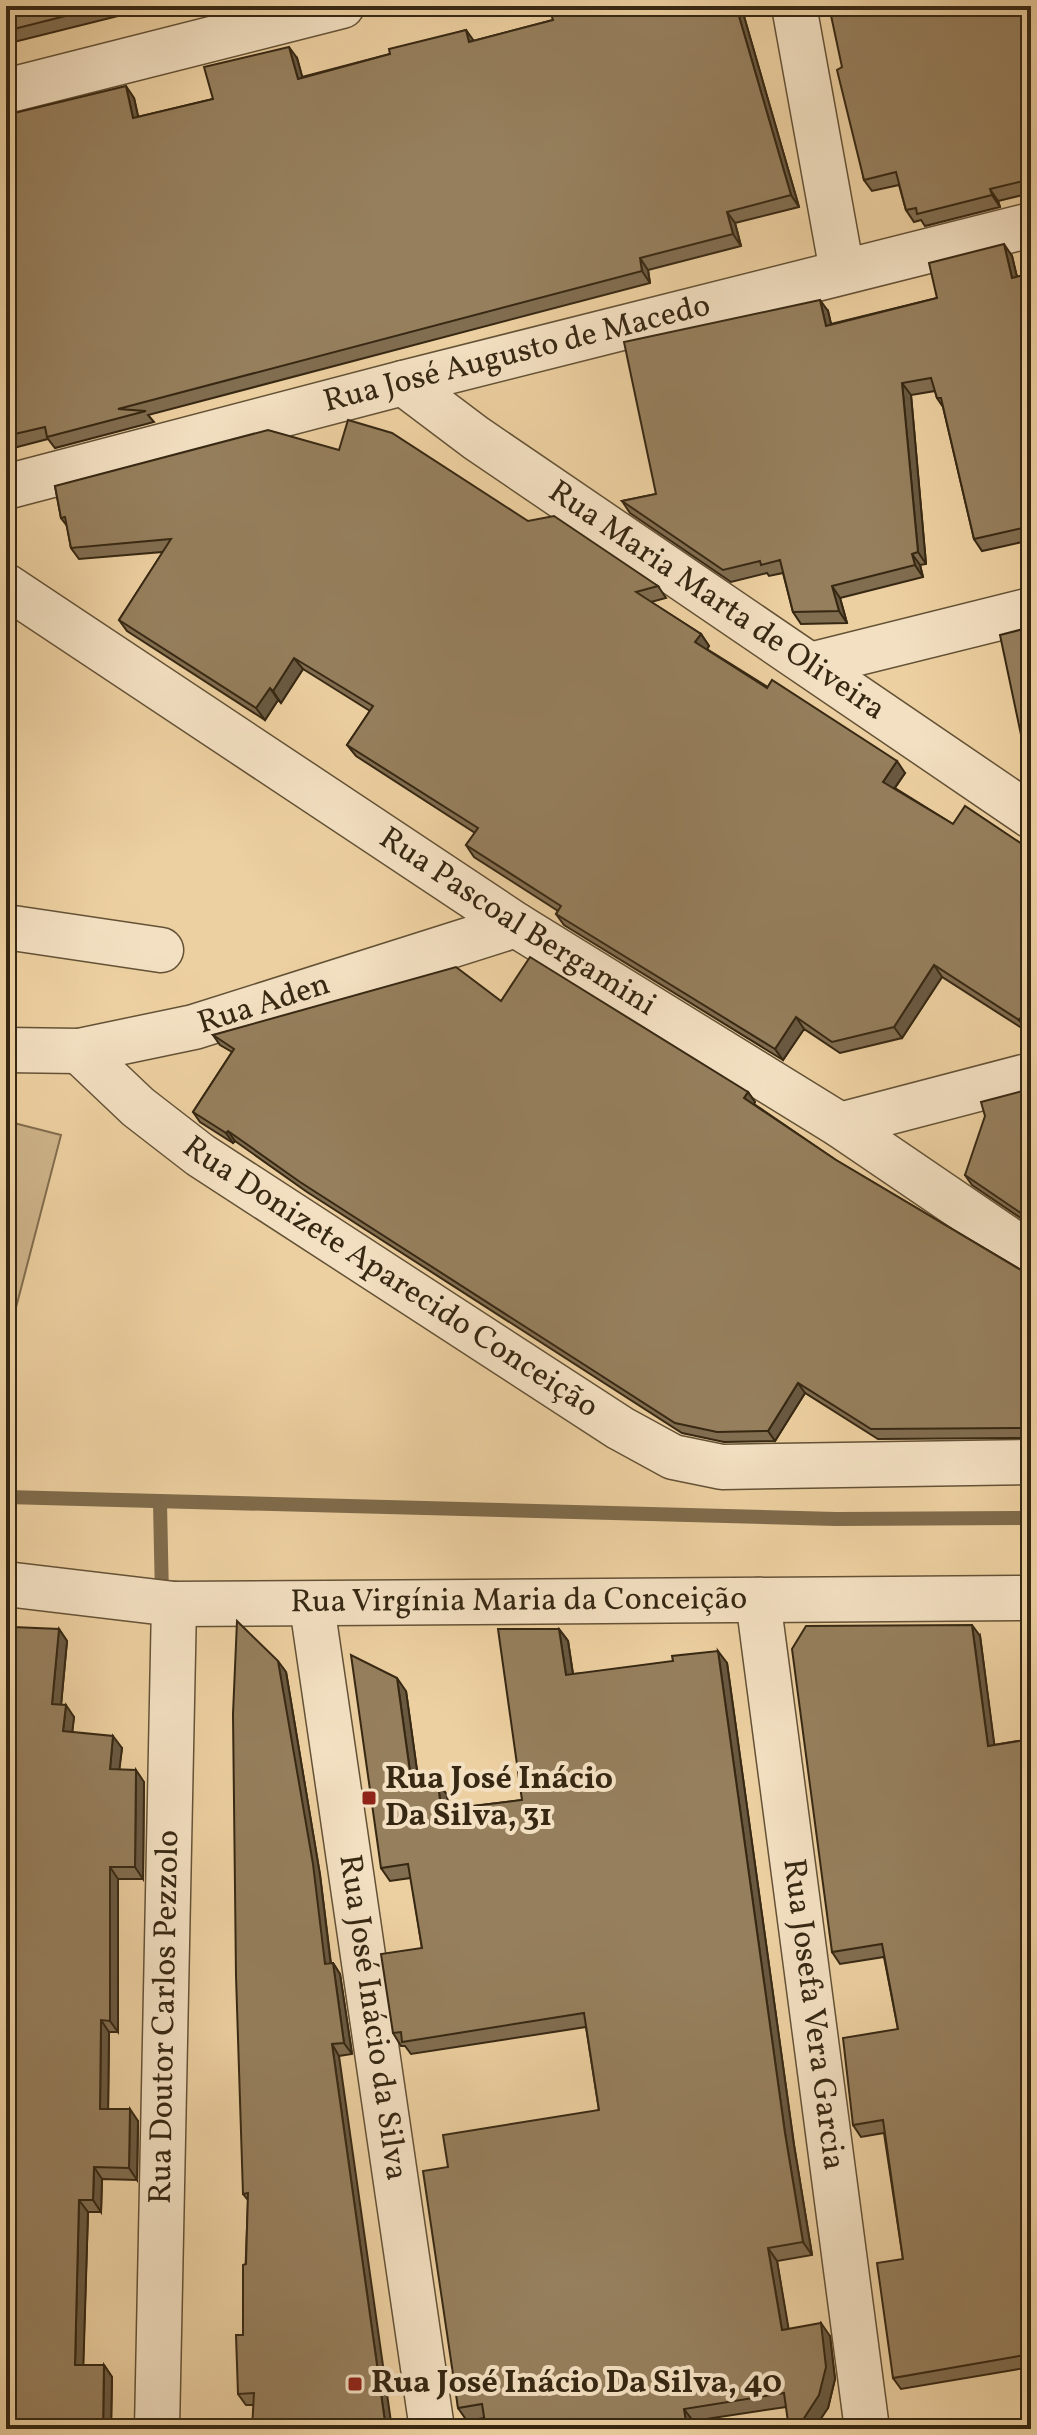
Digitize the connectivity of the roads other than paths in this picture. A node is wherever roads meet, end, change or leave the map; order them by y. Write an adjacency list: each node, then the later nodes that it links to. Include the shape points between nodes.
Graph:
1 (342, 6): 3 (street)
2 (794, 6): 5 (street)
3 (6, 91)
4 (1031, 225): 5 (street, Rua José Augusto de Macedo)
5 (842, 271): 6 (street, Rua José Augusto de Macedo)
6 (403, 383): 7 (street, Rua José Augusto de Macedo); 10 (street, Rua Maria Marta de Oliveira)
7 (6, 487)
8 (6, 586): 12 (street, Rua Pascoal Bergamini)
9 (1031, 610): 10 (street)
10 (810, 665): 11 (street, Rua Maria Marta de Oliveira)
11 (1031, 816)
12 (516, 925): 16 (street, Rua Aden, via 194,1027); 18 (street, Rua Pascoal Bergamini)
13 (6, 927): 14 (street)
14 (161, 950)
15 (6, 1050): 16 (street, Rua Aden)
16 (79, 1051): 20 (street, Rua Donizete Aparecido Conceição, via 138,1107 200,1155 620,1428 673,1457 722,1467)
17 (1031, 1075): 18 (street)
18 (840, 1125): 19 (street, Rua Pascoal Bergamini)
19 (1031, 1255)
20 (1031, 1462)
21 (6, 1584): 24 (street, Rua Virgínia Maria da Conceição)
22 (1031, 1598): 23 (street, Rua Virgínia Maria da Conceição)
23 (758, 1600): 25 (street, Rua Virgínia Maria da Conceição); 28 (street, Rua Josefa Vera Garcia)
24 (174, 1604): 25 (street, Rua Virgínia Maria da Conceição); 26 (street, Rua Doutor Carlos Pezzolo)
25 (312, 1606): 27 (street, Rua José Inácio da Silva)
26 (157, 2429)
27 (432, 2429)
28 (867, 2429)

